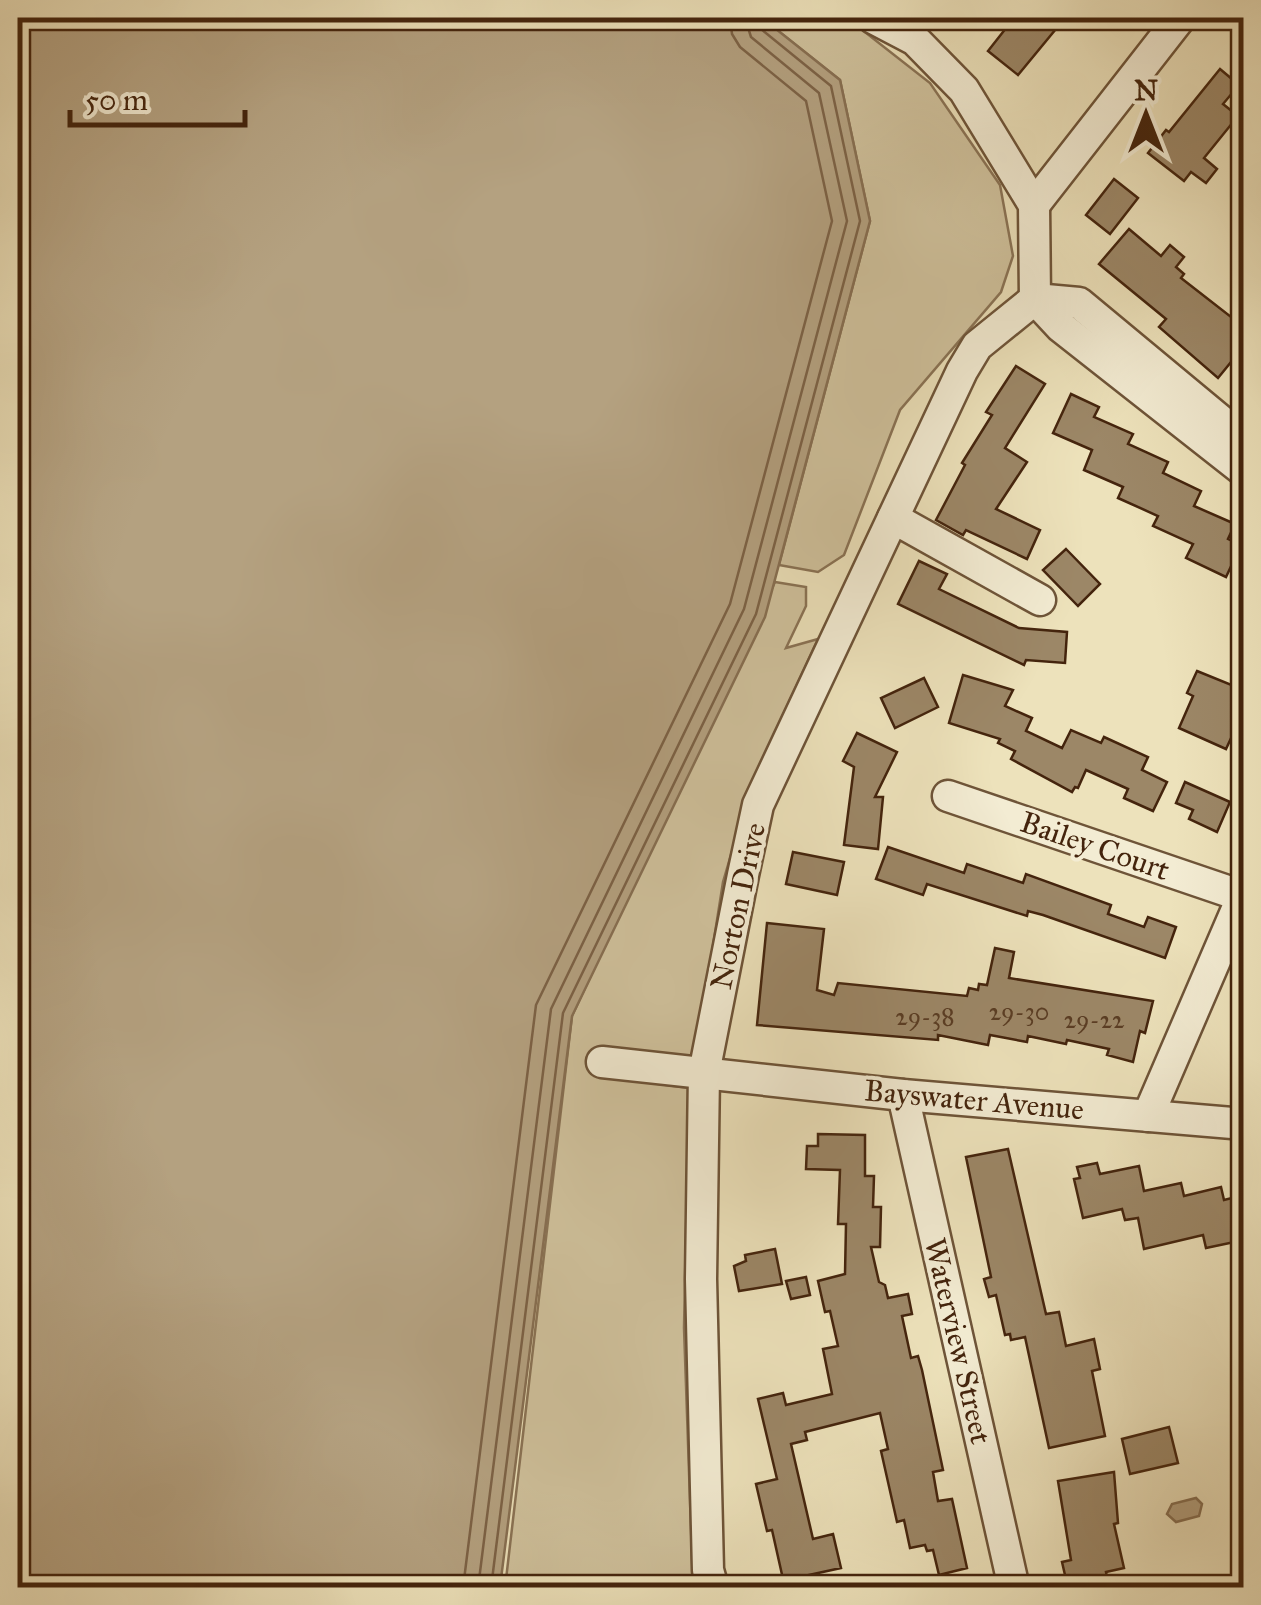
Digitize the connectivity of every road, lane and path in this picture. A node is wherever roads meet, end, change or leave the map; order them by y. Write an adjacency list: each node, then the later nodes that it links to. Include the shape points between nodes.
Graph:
1 (873, 18): 3 (street, via 915,40 964,90)
2 (1180, 18): 3 (street)
3 (1034, 205): 4 (street)
4 (1034, 299): 5 (street, via 1062,327); 7 (street, Norton Drive, via 977,346)
5 (1230, 427): 6 (street)
6 (1244, 471)
7 (893, 518): 8 (street); 12 (street, Norton Drive, via 758,805)
8 (1040, 600)
9 (948, 796): 10 (street, Bailey Court)
10 (1243, 894): 14 (street)
11 (602, 1062): 12 (street, Bayswater Avenue)
12 (704, 1073): 13 (street, Bayswater Avenue); 16 (street, Norton Drive, via 701,1279)
13 (903, 1094): 14 (street, Bayswater Avenue); 17 (street, Waterview Street)
14 (1148, 1116): 15 (street, Bayswater Avenue)
15 (1244, 1124)
16 (713, 1588)
17 (1014, 1588)

